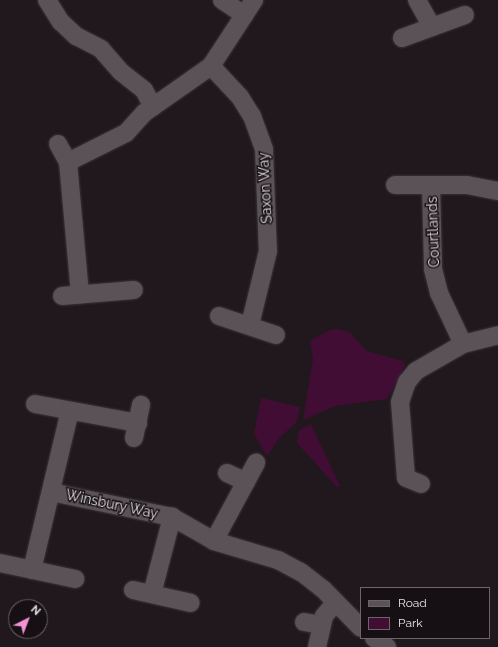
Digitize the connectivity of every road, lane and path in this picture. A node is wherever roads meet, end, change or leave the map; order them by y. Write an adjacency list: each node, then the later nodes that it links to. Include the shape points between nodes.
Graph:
1 (48, 0): 10 (street, via 61,22 76,36 101,49 121,72 144,90)
2 (222, 0): 5 (street)
3 (254, 0): 5 (street)
4 (417, 0): 7 (street)
5 (244, 15): 9 (street)
6 (465, 15): 7 (street)
7 (432, 27): 8 (street)
8 (402, 38)
9 (211, 66): 10 (street); 20 (street, Saxon Way, via 240,97 252,116 264,149 268,251)
10 (153, 107): 12 (street, via 126,133)
11 (58, 144): 12 (street)
12 (68, 162): 17 (street)
13 (395, 185): 14 (street, Courtlands)
14 (431, 185): 15 (street, Courtlands, via 467,185); 23 (street, Courtlands, via 433,269 439,293)
15 (498, 191)
16 (134, 290): 17 (street)
17 (80, 294): 18 (street)
18 (62, 296)
19 (219, 316): 20 (street)
20 (250, 325): 21 (street)
21 (276, 335)
22 (498, 335): 23 (street)
23 (463, 344): 30 (street, via 416,372 401,394)
24 (35, 404): 25 (street)
25 (70, 411): 26 (street); 31 (street, Winsbury Way)
26 (138, 422)
27 (256, 463): 29 (street)
28 (227, 473): 29 (street)
29 (246, 482): 33 (street)
30 (407, 483)
31 (51, 492): 32 (street, Winsbury Way); 35 (street, Winsbury Way)
32 (172, 517): 33 (street, Winsbury Way); 38 (street, Winsbury Way)
33 (214, 542): 40 (street, Winsbury Way, via 278,560 301,572)
34 (0, 563): 35 (street)
35 (32, 570): 36 (street)
36 (75, 579)
37 (133, 590): 38 (street)
38 (152, 594): 39 (street)
39 (191, 603)
40 (335, 603): 41 (street, Winsbury Way); 43 (street, via 312,624)
41 (360, 627)
42 (375, 639): 44 (street)
43 (317, 647)
44 (387, 647)

